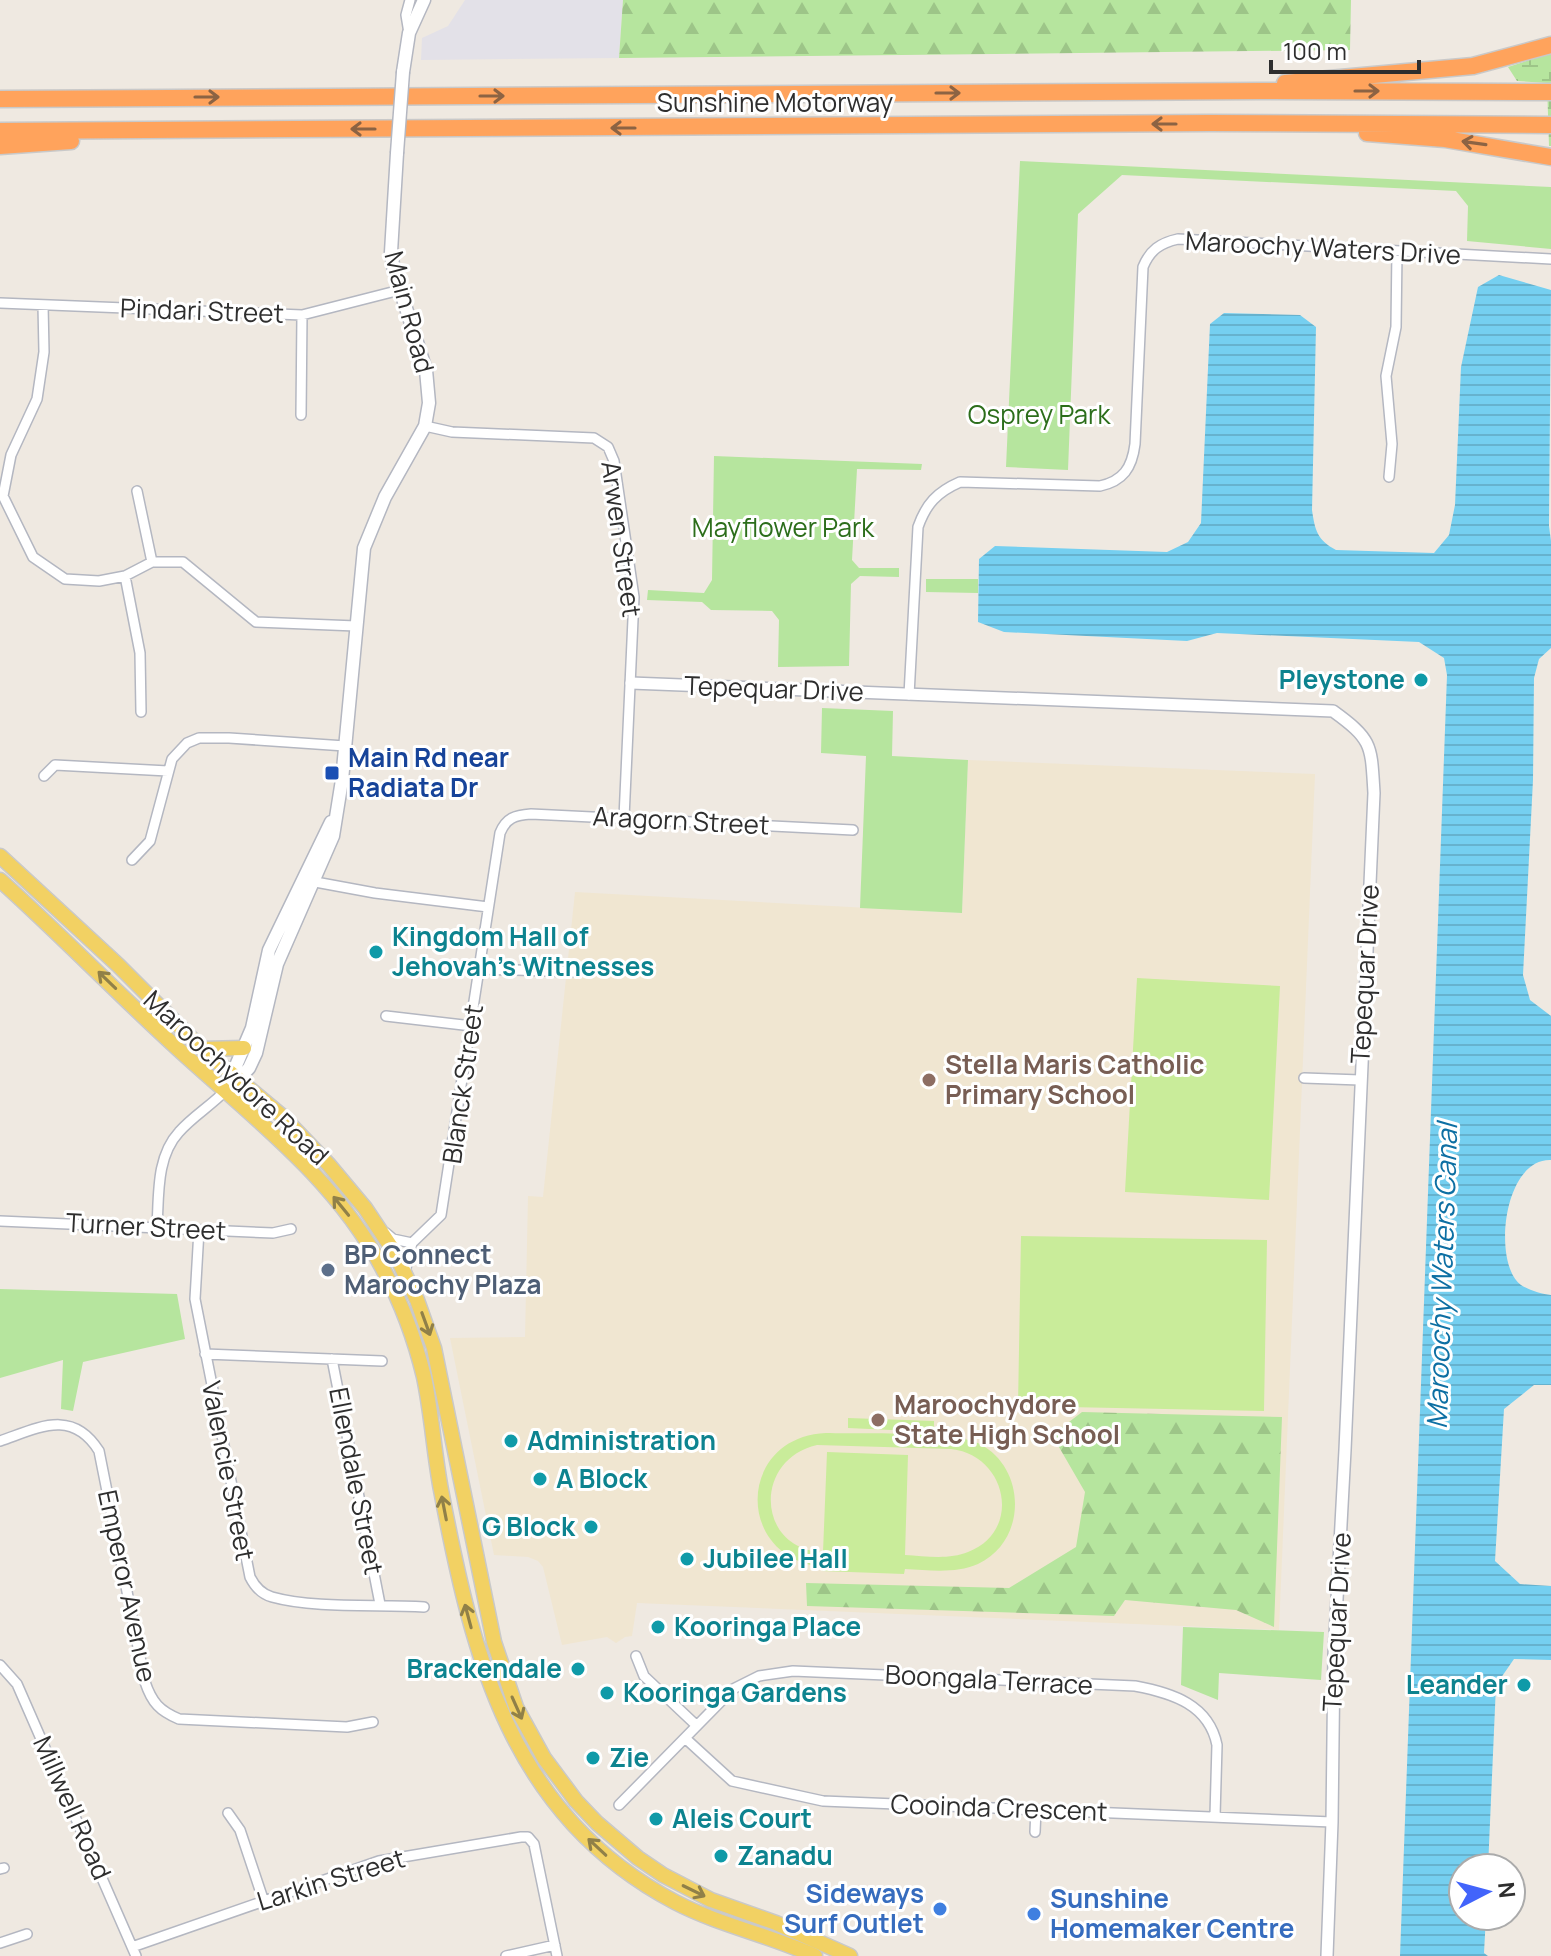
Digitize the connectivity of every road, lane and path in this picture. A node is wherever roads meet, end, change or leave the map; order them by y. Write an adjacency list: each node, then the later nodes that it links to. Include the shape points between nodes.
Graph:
1 (410, 0): 3 (street, Main Road)
2 (424, 0): 3 (main road, Main Road)
3 (409, 33): 18 (main road, Main Road, bridge, via 391,252)
4 (1551, 45): 6 (highway, via 1473,66 1293,80)
5 (0, 89): 8 (highway, via 104,90)
6 (1261, 91): 7 (highway, Sunshine Motorway, one-way to 7); 8 (highway, Sunshine Motorway, one-way to 6)
7 (1551, 92)
8 (129, 98): 9 (highway, Sunshine Motorway)
9 (0, 99)
10 (1242, 124): 11 (highway, Sunshine Motorway); 13 (highway, Sunshine Motorway, one-way to 13); 15 (highway, one-way to 10, via 1445,139 1278,131)
11 (1551, 125)
12 (0, 131): 13 (highway, Sunshine Motorway)
13 (102, 131): 14 (highway, via 78,140)
14 (0, 146)
15 (1551, 157)
16 (1397, 251): 17 (street, Maroochy Waters Drive); 24 (street, via 1396,327 1386,376); 31 (street, Maroochy Waters Drive, via 1178,239 1156,247 1143,267 1135,444 1126,474 1100,486 960,482 932,499 918,527)
17 (1551, 259)
18 (400, 290): 21 (street, Pindari Street); 23 (main road, Main Road, via 429,387)
19 (0, 303): 20 (street, Pindari Street)
20 (43, 305): 21 (street, Pindari Street); 26 (street, via 37,399 11,455)
21 (302, 315): 22 (street)
22 (301, 415)
23 (425, 426): 29 (main road, Main Road, via 374,519 364,548); 30 (street, Arwen Street, via 452,432 594,438 608,447 634,597)
24 (1389, 477)
25 (137, 491): 27 (street)
26 (1, 495): 28 (street, via 33,557 65,579)
27 (152, 562): 28 (street); 29 (street, via 183,562 256,622)
28 (125, 576): 32 (street, via 140,653)
29 (356, 626): 33 (main road, Main Road)
30 (631, 683): 31 (street, Tepequar Drive); 36 (street, Arwen Street)
31 (909, 695): 52 (street, Tepequar Drive, via 1333,711 1361,731 1372,754 1374,793)
32 (141, 712)
33 (345, 746): 34 (street, via 199,738 187,743); 42 (main road, Main Road, via 333,836)
34 (168, 771): 35 (street, via 55,765); 40 (street, via 150,841)
35 (44, 776)
36 (624, 818): 37 (street, Aragorn Street, via 531,814); 38 (street, Aragorn Street)
37 (509, 819): 43 (street, Blanck Street, via 500,833)
38 (853, 830)
39 (0, 856): 49 (main road, Maroochydore Road)
40 (132, 860)
41 (0, 880): 53 (main road, Maroochydore Road, one-way to 41)
42 (309, 880): 43 (street); 48 (main road, Main Road, via 269,950); 50 (main road, Main Road, via 277,964 258,1047 249,1068)
43 (488, 907): 44 (street, Blanck Street)
44 (480, 969): 45 (street); 47 (street, Blanck Street)
45 (579, 972)
46 (386, 1016): 47 (street)
47 (472, 1026): 59 (street, Blanck Street, via 441,1215)
48 (244, 1048): 49 (main road); 50 (main road, Main Road)
49 (202, 1049): 50 (main road, Maroochydore Road)
50 (236, 1076): 53 (main road, Main Road); 56 (main road, Maroochydore Road, via 306,1141)
51 (1304, 1078): 52 (street)
52 (1360, 1080): 76 (street, Tepequar Drive, via 1334,1655)
53 (226, 1090): 55 (street, via 167,1149); 85 (main road, Maroochydore Road, one-way to 53, via 698,1913 643,1883 588,1839 531,1770 495,1701 472,1629 440,1485 424,1378 393,1289 371,1248 325,1187)
54 (0, 1221): 55 (street, Turner Street)
55 (157, 1227): 58 (street, Turner Street)
56 (379, 1227): 59 (street, via 393,1239); 60 (main road, Maroochydore Road)
57 (291, 1229): 58 (street, Turner Street)
58 (199, 1230): 61 (street, Valencie Street, via 195,1299)
59 (412, 1243): 60 (street)
60 (405, 1273): 86 (main road, Maroochydore Road, one-way to 86, via 434,1348 500,1664 544,1758 597,1823 663,1875)
61 (205, 1354): 62 (street); 65 (street, Valencie Street, via 250,1577 257,1590 315,1603)
62 (332, 1359): 63 (street); 65 (street, Ellendale Street)
63 (382, 1361)
64 (0, 1441): 69 (street, Emperor Avenue, via 58,1424 81,1431 99,1451 145,1682 157,1707 179,1719 347,1727)
65 (380, 1604): 66 (street, Valencie Street)
66 (424, 1607)
67 (636, 1656): 70 (street, via 644,1676)
68 (0, 1665): 82 (street, Millwell Road, via 17,1684)
69 (373, 1722)
70 (697, 1726): 71 (street, Boongala Terrace); 75 (street, Boongala Terrace, via 733,1689 773,1672 1148,1688 1183,1701 1210,1723 1217,1745)
71 (685, 1738): 72 (street, Boongala Terrace); 73 (street, Cooinda Crescent, via 742,1785 823,1801)
72 (619, 1805)
73 (1036, 1809): 75 (street, Cooinda Crescent); 77 (street)
74 (228, 1813): 78 (street, via 240,1830)
75 (1215, 1816): 76 (street, Cooinda Crescent)
76 (1332, 1822): 87 (street, Tepequar Drive)
77 (1035, 1832)
78 (263, 1899): 81 (street, Larkin Street, via 379,1861 528,1837 534,1844); 82 (street, Larkin Street)
79 (27, 1934): 80 (street)
80 (0, 1943)
81 (555, 1945): 83 (street); 84 (street)
82 (134, 1952)
83 (506, 1956)
84 (557, 1956)
85 (815, 1956)
86 (850, 1956)
87 (1327, 1956)

